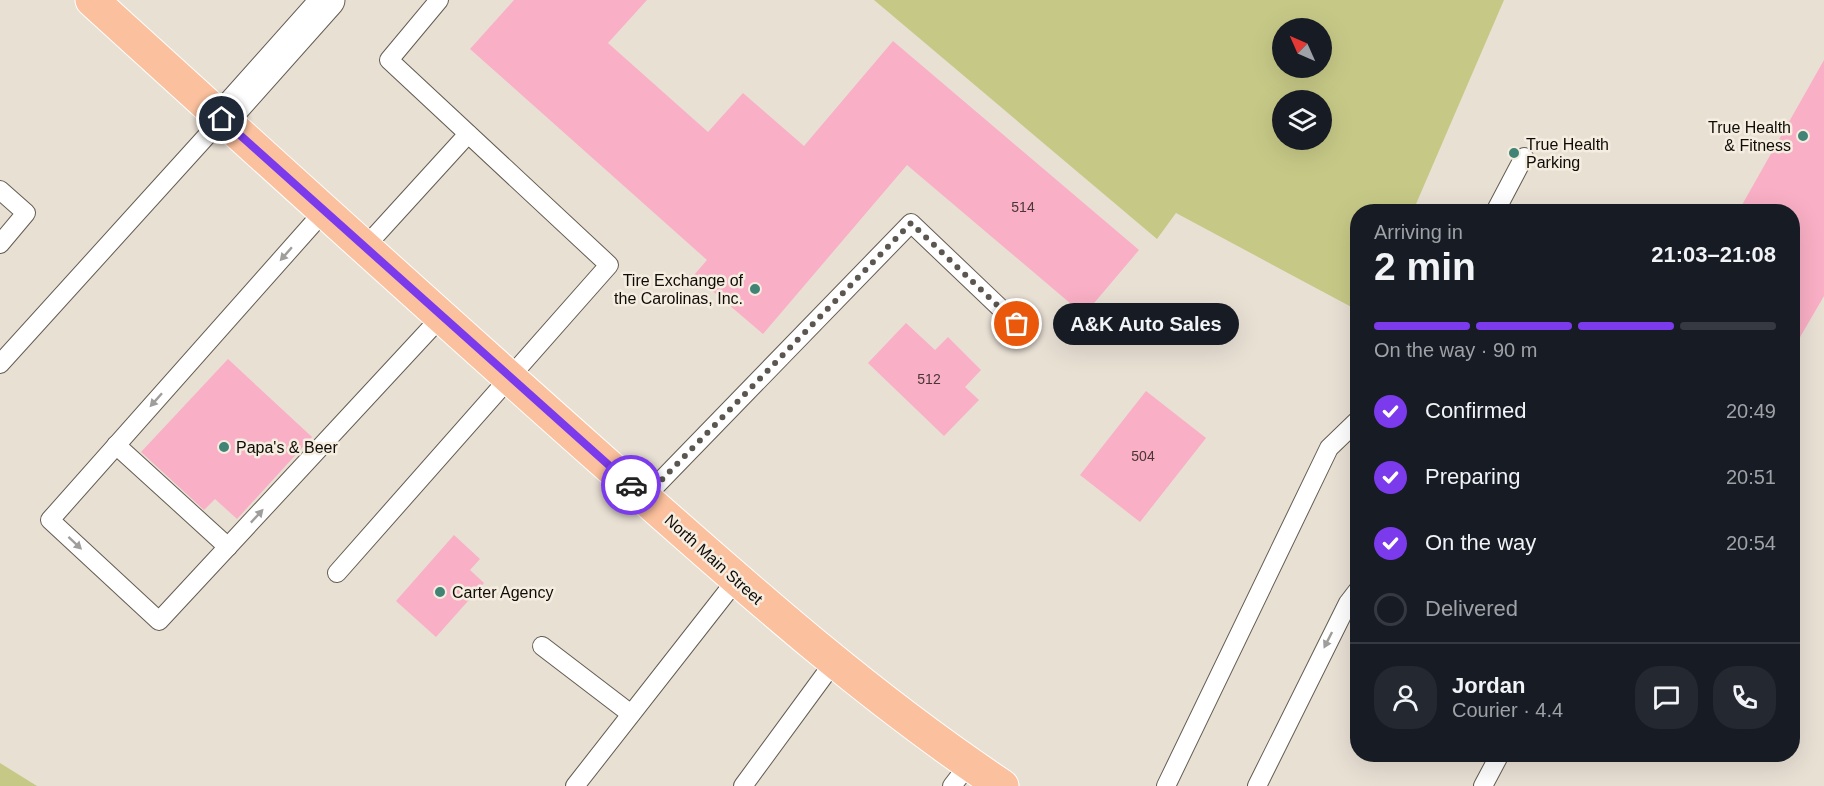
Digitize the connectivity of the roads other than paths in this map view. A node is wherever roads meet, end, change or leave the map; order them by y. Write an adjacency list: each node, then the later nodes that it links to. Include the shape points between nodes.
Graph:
1 (92, 0): 4 (main road, North Main Street)
2 (328, 0): 4 (street)
3 (439, 0): 5 (lane, via 389,60)
4 (222, 119): 9 (main road, North Main Street); 14 (lane)
5 (468, 134): 11 (lane); 15 (lane, via 609,265)
6 (1524, 157): 8 (lane)
7 (0, 190): 10 (lane, via 26,213)
8 (1499, 204)
9 (325, 210): 11 (main road, North Main Street); 17 (lane, one-way to 17)
10 (0, 244)
11 (365, 247): 12 (main road, North Main Street)
12 (442, 316): 15 (main road, North Main Street); 19 (lane, one-way to 12)
13 (1017, 324): 18 (lane, via 911,223)
14 (0, 364)
15 (509, 377): 18 (main road, North Main Street); 20 (lane)
16 (1350, 428): 31 (lane, via 1329,448)
17 (116, 446): 19 (lane); 19 (lane, one-way to 19, via 50,520 159,621)
18 (645, 497): 21 (main road, North Main Street)
19 (228, 547)
20 (337, 573)
21 (737, 579): 24 (main road, North Main Street); 25 (lane)
22 (1350, 600): 32 (lane, one-way to 32)
23 (542, 646): 25 (lane)
24 (834, 662): 27 (main road, North Main Street); 29 (lane)
25 (631, 714): 28 (lane)
26 (1496, 762): 33 (lane)
27 (960, 775): 30 (main road, North Main Street)
28 (574, 786)
29 (742, 786)
30 (1002, 786)
31 (1166, 786)
32 (1257, 786)
33 (1484, 786)

